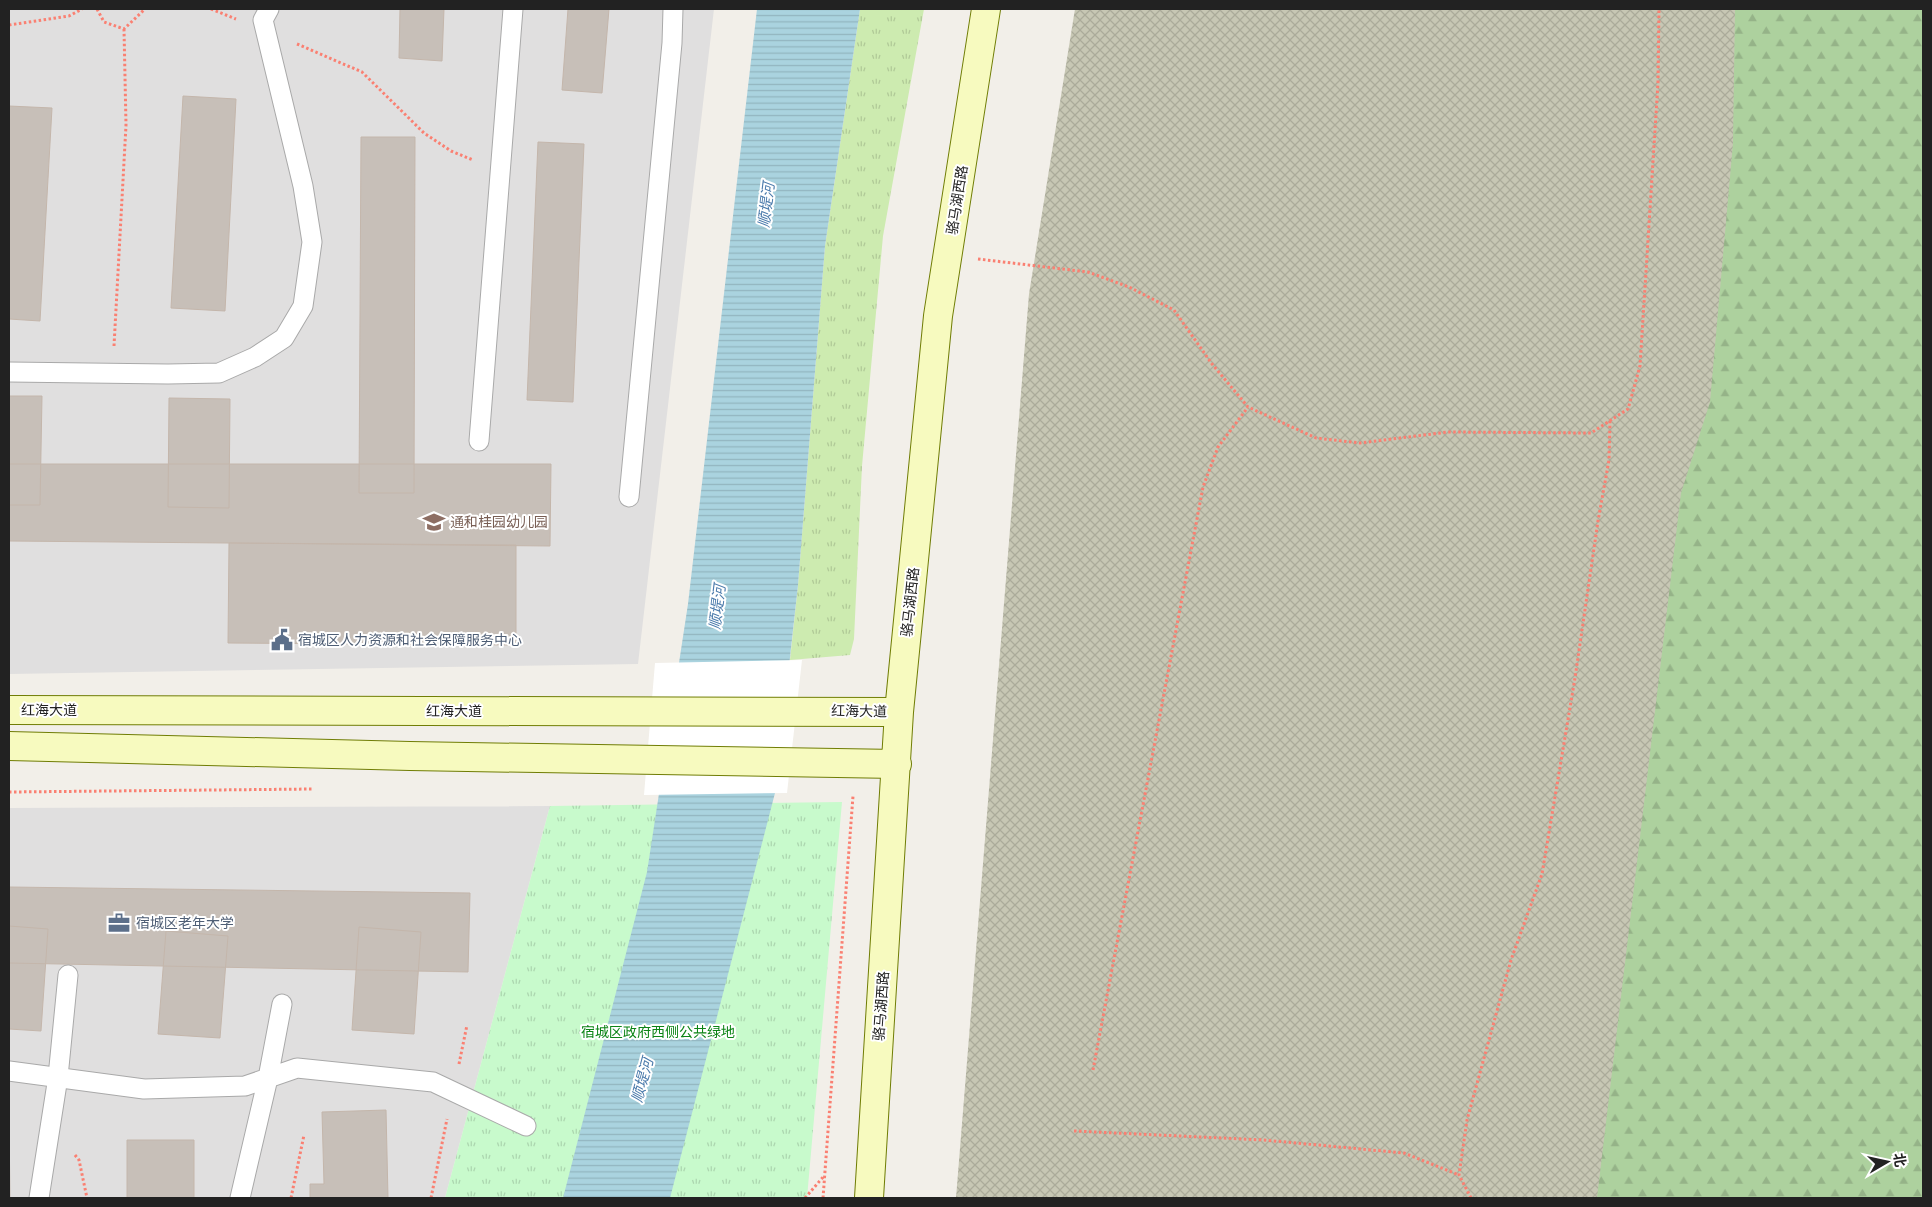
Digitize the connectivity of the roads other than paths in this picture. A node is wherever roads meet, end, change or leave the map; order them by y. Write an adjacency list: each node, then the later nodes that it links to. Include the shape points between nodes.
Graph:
1 (269, 9): 5 (lane, via 264,20 266,31 303,186 312,242 303,306 284,338 219,373)
2 (514, 9): 6 (lane)
3 (673, 9): 7 (lane)
4 (986, 9): 9 (main road, 骆马湖西路, via 938,316)
5 (9, 372)
6 (478, 441)
7 (629, 496)
8 (9, 710): 9 (main road, 红海大道)
9 (900, 712): 11 (main road, 骆马湖西路)
10 (9, 746): 11 (main road)
11 (897, 764): 20 (main road, 骆马湖西路)
12 (68, 975): 15 (lane)
13 (282, 1004): 16 (lane)
14 (9, 1071): 15 (lane)
15 (58, 1077): 16 (lane, via 144,1089 245,1086); 18 (lane)
16 (268, 1078): 17 (lane, via 297,1068 433,1082); 19 (lane)
17 (526, 1126)
18 (38, 1198)
19 (240, 1198)
20 (869, 1198)

